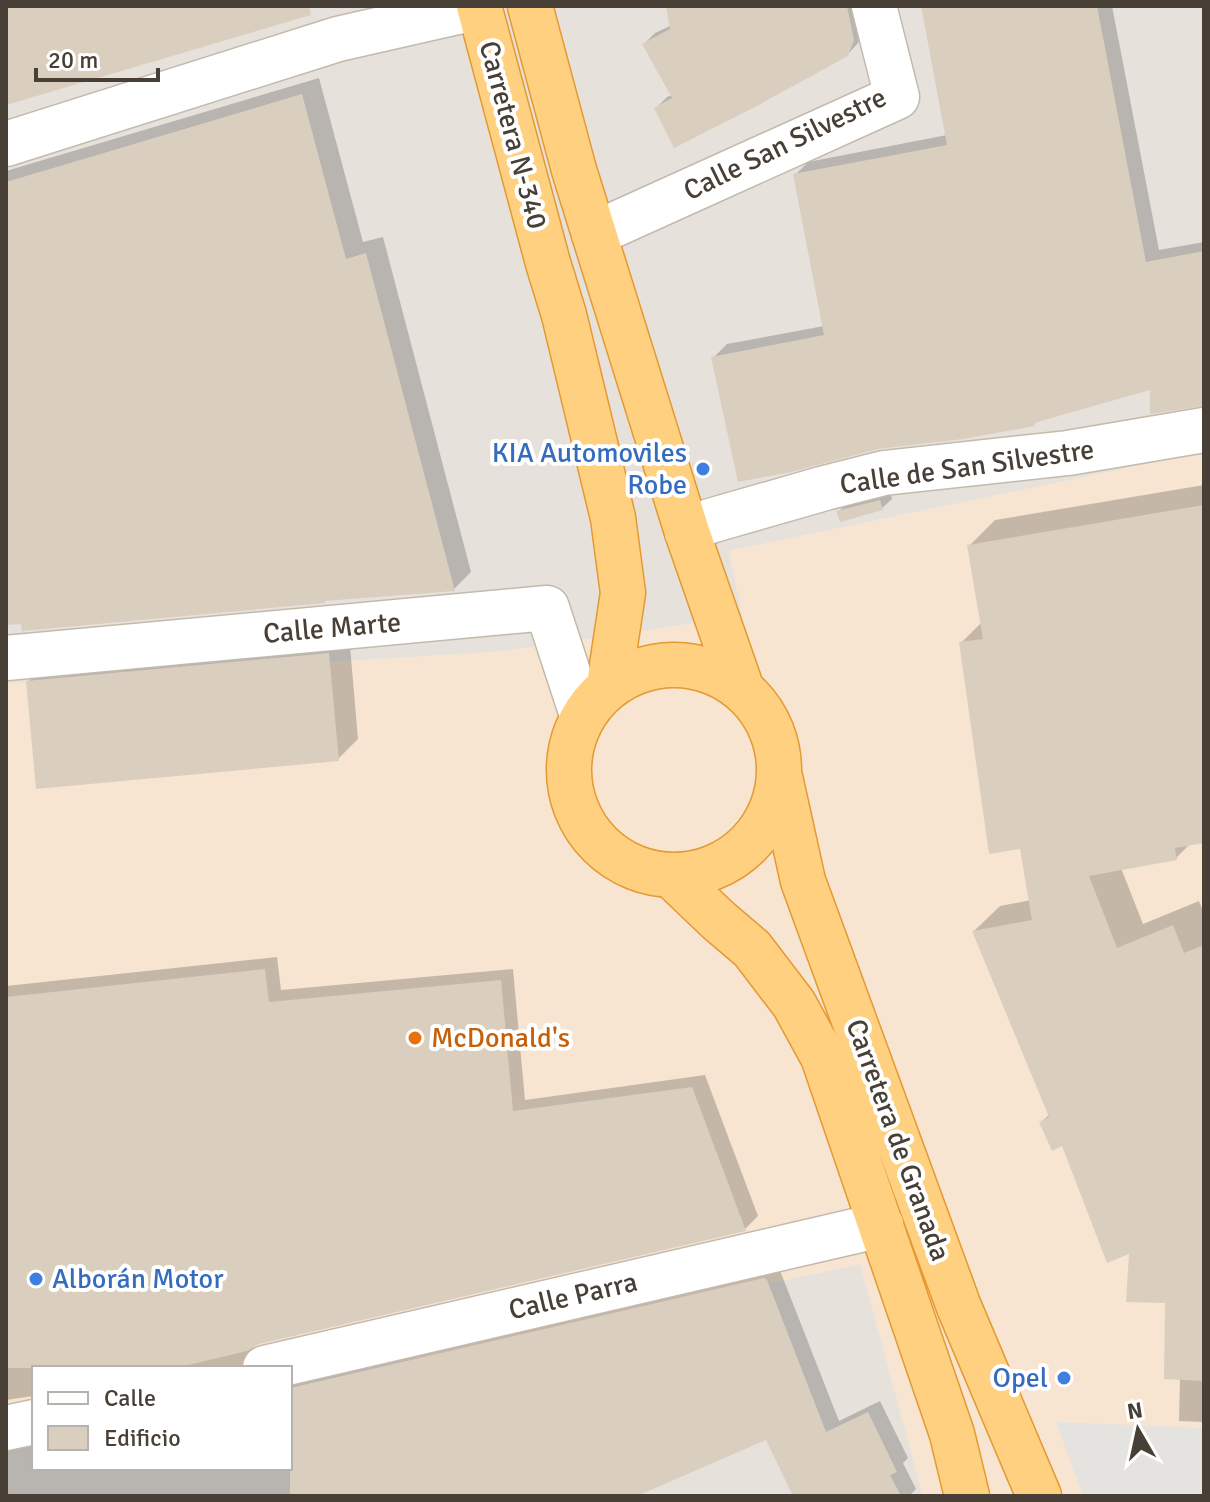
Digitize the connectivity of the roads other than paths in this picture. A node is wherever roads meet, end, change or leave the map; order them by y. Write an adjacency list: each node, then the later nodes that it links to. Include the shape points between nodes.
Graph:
1 (479, 6): 4 (street); 11 (highway, Carretera N-340, via 613,518 623,593)
2 (530, 6): 6 (highway)
3 (874, 6): 6 (street, Calle San Silvestre, via 897,97)
4 (332, 23): 5 (street)
5 (6, 144)
6 (594, 234): 8 (highway)
7 (1204, 430): 8 (street, Calle de San Silvestre, via 1068,453 884,473)
8 (687, 532): 10 (highway)
9 (6, 658): 11 (street, Calle Marte, via 547,608)
10 (741, 687): 11 (highway, via 700,667 662,664 626,675); 12 (highway, via 762,709 775,737)
11 (596, 700): 13 (highway, via 569,749 573,806 595,842 633,869)
12 (780, 777): 13 (highway, via 761,831 743,850 710,869); 19 (highway, Carretera de Granada, via 803,881 959,1307)
13 (672, 876): 14 (highway, Carretera de Granada, via 752,949 794,1004 823,1057)
14 (881, 1225): 15 (street, Calle Parra); 18 (highway, Carretera de Granada, via 952,1434)
15 (274, 1366)
16 (32, 1422): 17 (street)
17 (6, 1428)
18 (967, 1496)
19 (1039, 1496)

